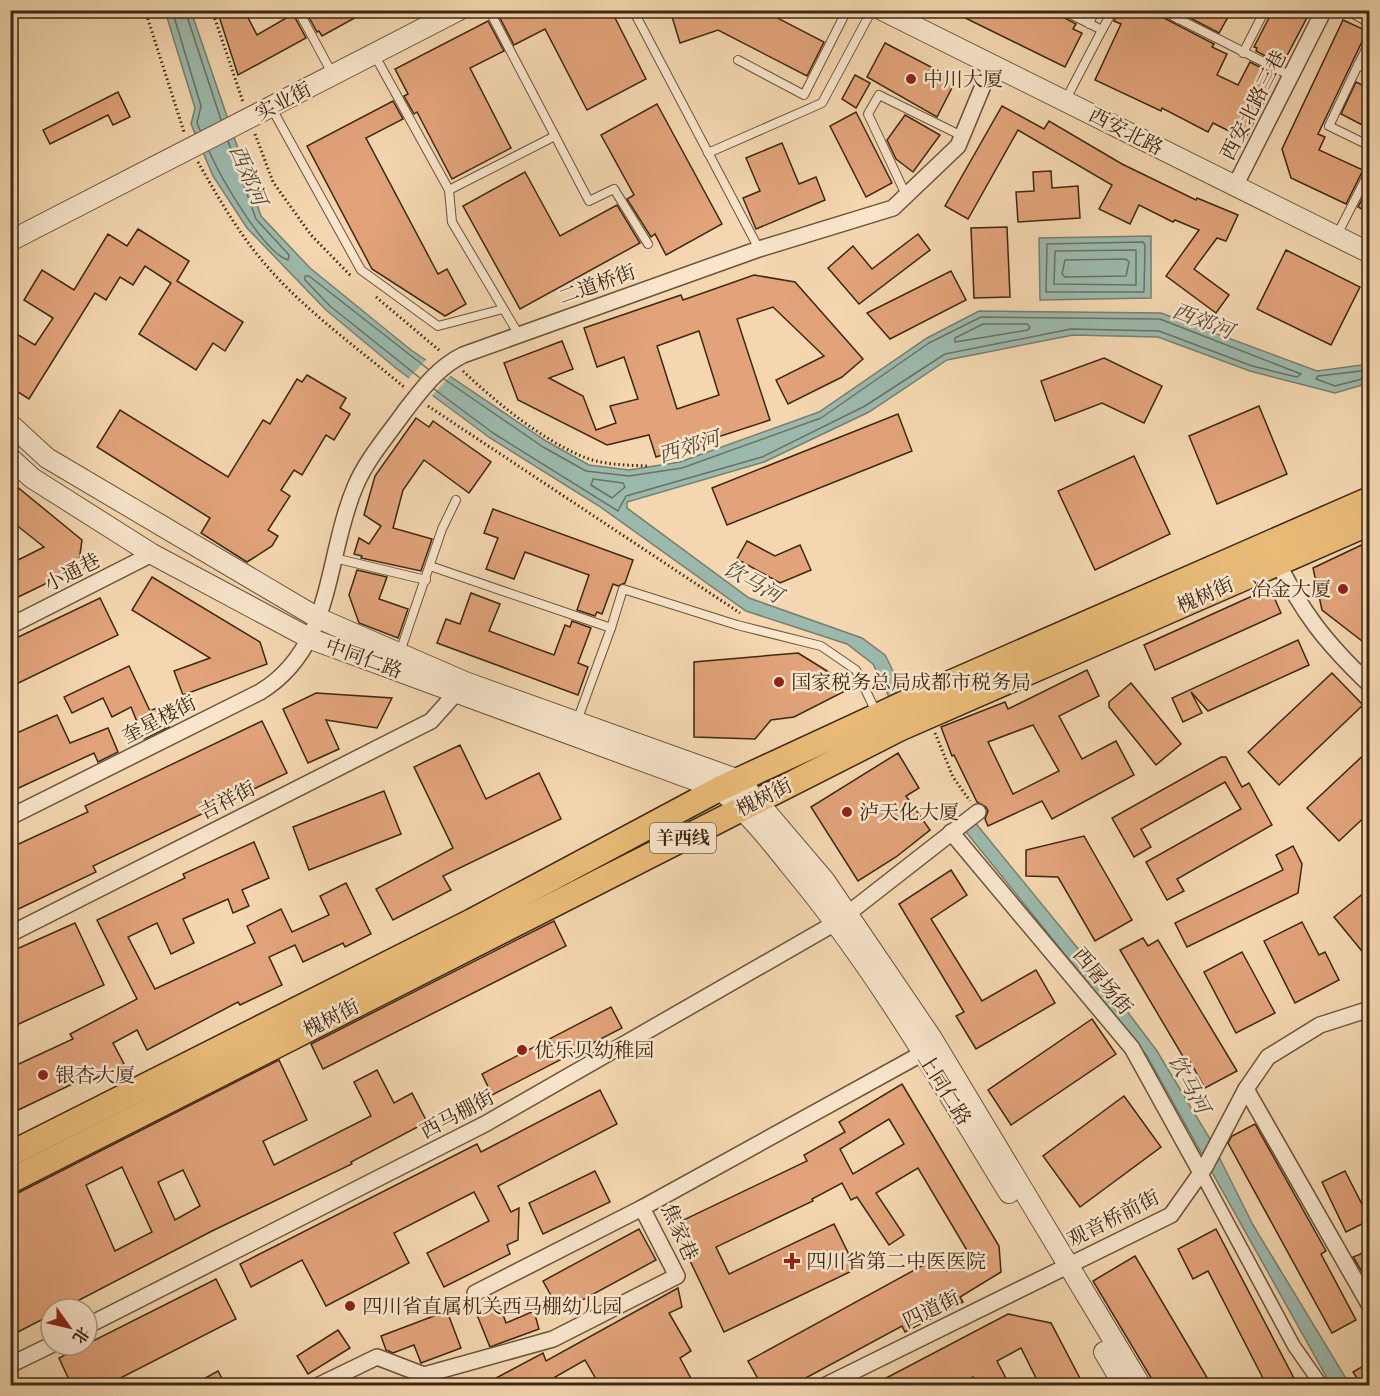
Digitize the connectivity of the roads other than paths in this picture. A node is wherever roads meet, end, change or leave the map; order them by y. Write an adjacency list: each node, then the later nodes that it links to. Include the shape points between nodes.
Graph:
1 (298, 10): 27 (lane)
2 (459, 10): 22 (street, 实业街)
3 (489, 10): 31 (lane)
4 (633, 10): 34 (lane)
5 (847, 10): 23 (lane, via 804,95)
6 (872, 10): 34 (lane, via 822,103)
7 (882, 10): 24 (street, 西安北路, via 910,20)
8 (1062, 10): 18 (lane)
9 (1095, 10): 18 (lane)
10 (1113, 10): 19 (lane)
11 (1161, 10): 16 (lane)
12 (1183, 10): 16 (lane)
13 (1265, 10): 21 (lane)
14 (1324, 10): 28 (street, 西安北路三巷)
15 (1346, 10): 17 (lane)
16 (1178, 19): 21 (lane)
17 (1370, 23)
18 (1089, 24): 19 (lane)
19 (1102, 30): 29 (lane)
20 (1370, 41): 25 (lane)
21 (1243, 53): 28 (lane)
22 (374, 54): 27 (street, 实业街); 37 (lane)
23 (738, 60)
24 (992, 64): 29 (street, 西安北路); 32 (street, 二道桥街)
25 (1358, 65): 26 (lane); 33 (lane, via 1329,126)
26 (1370, 70)
27 (333, 75): 30 (street, 实业街)
28 (1291, 76): 36 (street, 西安北路三巷)
29 (1065, 101): 36 (street, 西安北路)
30 (271, 107): 40 (street, 实业街); 44 (lane, via 362,270 438,326)
31 (555, 136): 37 (lane); 41 (lane, via 589,201 614,189)
32 (962, 136): 38 (street, 二道桥街, via 958,146); 38 (lane, via 879,95 868,114)
33 (1370, 146)
34 (708, 153): 42 (lane)
35 (1370, 170): 39 (lane)
36 (1235, 186): 39 (street, 西安北路)
37 (450, 190): 44 (lane, via 452,222)
38 (906, 195): 42 (street, 二道桥街, via 893,208)
39 (1336, 237): 43 (street, 西安北路)
40 (10, 241)
41 (648, 244)
42 (759, 249): 45 (street, 二道桥街)
43 (1370, 253)
44 (503, 309): 45 (lane)
45 (519, 335): 53 (street, 二道桥街, via 451,360 434,375 355,486)
46 (10, 424): 56 (street, via 47,458)
47 (10, 458): 52 (street, 中同仁路, via 32,478)
48 (1370, 499): 51 (main road, 槐树街 / 羊西线)
49 (456, 500): 54 (lane)
50 (1370, 522): 51 (main road, 槐树街 / 羊西线)
51 (1274, 553): 62 (street, via 1311,623); 65 (main road, 槐树街 / 羊西线); 68 (main road, 槐树街 / 羊西线)
52 (152, 554): 57 (street, 小通巷); 59 (street, 中同仁路)
53 (334, 558): 55 (lane); 56 (street, 二道桥街)
54 (430, 566): 55 (lane); 58 (lane)
55 (426, 580): 60 (lane)
56 (318, 618): 59 (street, 二道桥街); 60 (street)
57 (10, 626)
58 (611, 628): 65 (lane, via 623,590 736,626 821,646 856,670); 66 (lane)
59 (310, 639): 64 (street, 中同仁路); 70 (street, 奎星楼街, via 292,667 260,692)
60 (399, 653): 66 (street, via 465,682)
61 (1370, 661): 62 (lane)
62 (1358, 674): 63 (street)
63 (1370, 685)
64 (456, 693): 67 (street, 中同仁路); 73 (street, 吉祥街, via 431,721)
65 (878, 715): 67 (main road, 槐树街 / 羊西线)
66 (576, 722): 67 (street)
67 (729, 785): 68 (street, 中同仁路); 77 (main road, 槐树街 / 羊西线, via 472,921)
68 (750, 804): 72 (street, 上同仁路); 79 (main road, 槐树街 / 羊西线)
69 (978, 812): 71 (street)
70 (10, 817)
71 (951, 832): 72 (street); 78 (street, 西屠场街, via 1132,1048)
72 (842, 918): 75 (street, 上同仁路); 81 (street, via 931,1037); 84 (street, 西马棚街, via 485,1124)
73 (10, 934)
74 (1370, 1009): 76 (street, 观音桥前街, via 1320,1025 1268,1057)
75 (923, 1053): 80 (street, 焦家巷); 81 (street, 上同仁路)
76 (1246, 1089): 78 (street, 观音桥前街); 83 (street)
77 (10, 1154)
78 (1203, 1170): 81 (street, 观音桥前街, via 1172,1215); 91 (street, via 1294,1346)
79 (10, 1181)
80 (642, 1208): 82 (street); 87 (street, 焦家巷, via 677,1276 553,1339 424,1375 376,1357)
81 (1062, 1268): 88 (street, 四道街); 89 (street, 上同仁路); 90 (street)
82 (475, 1293)
83 (1370, 1306)
84 (99, 1320)
85 (39, 1351): 86 (street)
86 (10, 1365)
87 (317, 1386)
88 (824, 1386)
89 (1124, 1386)
90 (1141, 1386)
91 (1322, 1386)

